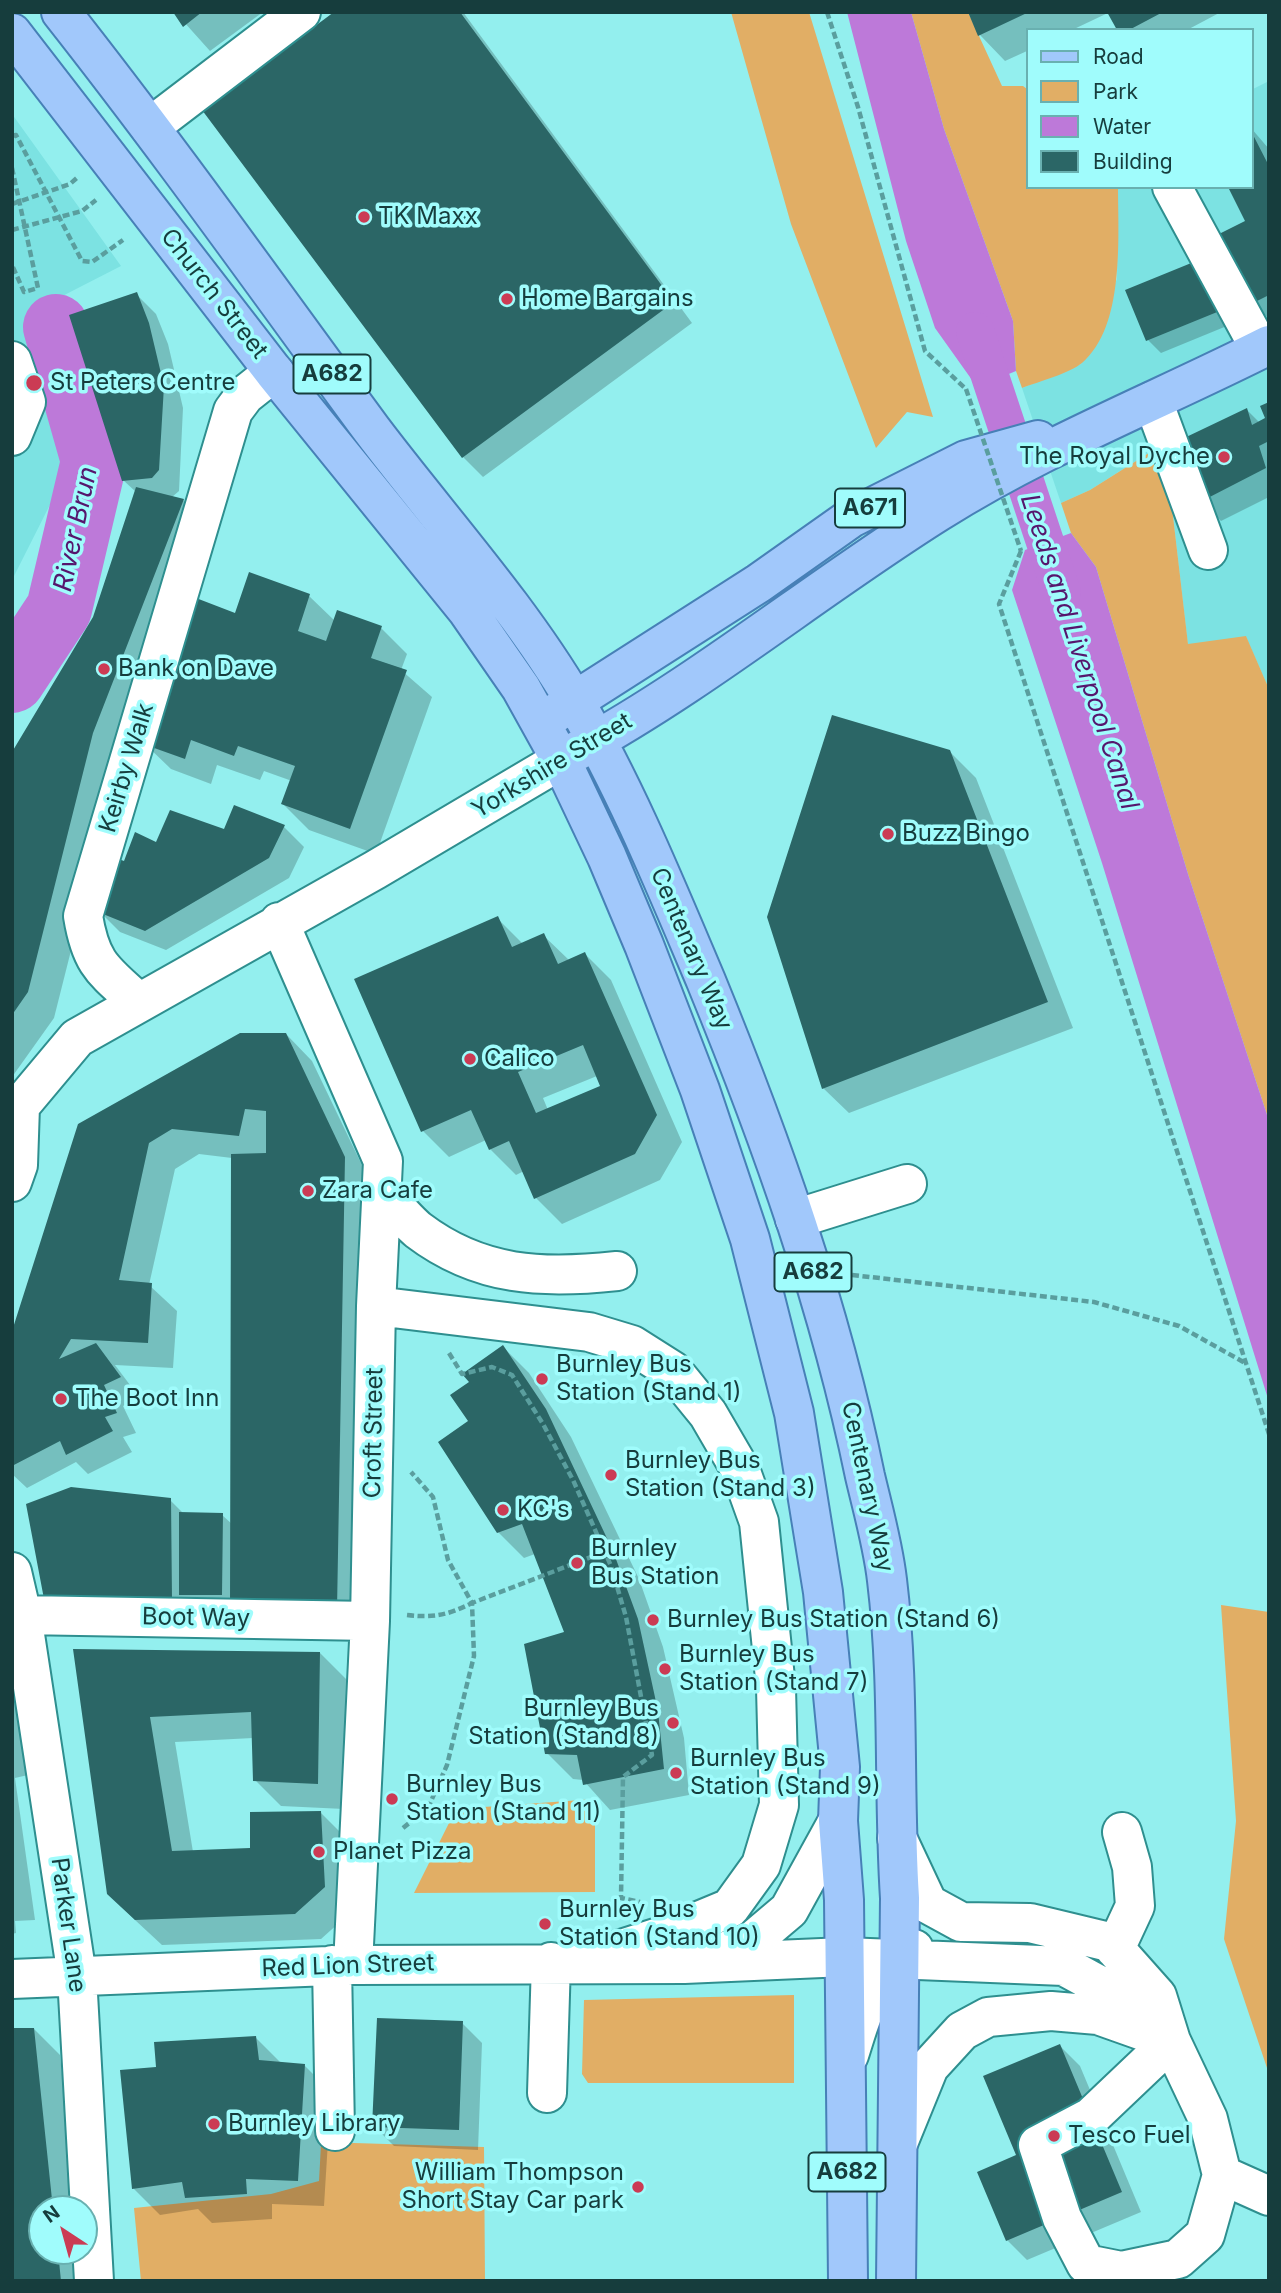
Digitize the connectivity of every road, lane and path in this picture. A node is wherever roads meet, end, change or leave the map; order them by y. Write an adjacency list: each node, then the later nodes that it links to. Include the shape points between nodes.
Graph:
1 (61, 12): 5 (main road, Church Street / A682)
2 (301, 12): 5 (street)
3 (827, 12): 40 (path, bridge, via 859,107 925,351 966,389 1021,551 999,604)
4 (12, 33): 14 (main road, Church Street / A682)
5 (150, 127): 26 (main road, Church Street / A682, via 374,432 536,641)
6 (12, 136): 10 (path, via 16,135)
7 (12, 168): 11 (path)
8 (69, 184): 10 (path)
9 (1173, 189): 19 (street)
10 (46, 192): 11 (path); 15 (path)
11 (20, 201): 12 (path); 16 (path)
12 (12, 204)
13 (82, 211): 15 (path)
14 (154, 217): 15 (path, via 92,262 82,261); 21 (main road, Church Street / A682)
15 (59, 218): 16 (path)
16 (25, 227): 17 (path); 18 (path, via 38,288 24,292)
17 (12, 230)
18 (12, 265)
19 (1265, 347): 22 (main road, Yorkshire Street / A671)
20 (12, 361): 24 (street, via 26,402)
21 (274, 372): 27 (main road, Church Street / A682, via 467,610); 31 (street, Keirby Walk, via 244,394 233,411 83,916 88,948 104,971)
22 (1153, 401): 23 (main road, Yorkshire Street / A671); 25 (street)
23 (1097, 424): 26 (main road, Yorkshire Street / A671, via 966,460 851,518); 28 (main road, Yorkshire Street / A671, via 939,511 729,658)
24 (12, 436)
25 (1208, 550)
26 (575, 702): 27 (main road, Yorkshire Street / A671); 28 (main road, Church Street / A682)
27 (541, 722): 29 (main road, Church Street / A682)
28 (596, 740): 29 (main road, Yorkshire Street / A671); 36 (main road, Centenary Way / A682, via 686,934 745,1076)
29 (561, 760): 30 (street, Yorkshire Street); 49 (main road, Centenary Way / A682, via 644,945 750,1239 794,1413 823,1592 840,1767)
30 (279, 922): 31 (street, Yorkshire Street); 35 (street, Croft Street, via 383,1161)
31 (138, 1002): 32 (street, Yorkshire Street, via 77,1038)
32 (16, 1107): 33 (street, via 18,1165)
33 (12, 1182)
34 (906, 1184): 36 (street)
35 (381, 1191): 38 (street, via 417,1229 457,1255 496,1270 566,1276); 39 (street, Croft Street)
36 (795, 1219): 37 (main road, Centenary Way / A682)
37 (813, 1270): 40 (path, via 1094,1302 1179,1326); 52 (main road, Centenary Way / A682, via 849,1398 887,1578 898,1757)
38 (617, 1271)
39 (376, 1306): 48 (street, Croft Street); 55 (street, via 589,1332 632,1345 673,1371 708,1415 740,1469 759,1522 776,1688 779,1805 761,1865 730,1908)
40 (1247, 1364): 42 (path)
41 (462, 1374): 44 (path, via 492,1367 512,1376 573,1480)
42 (1269, 1434)
43 (408, 1469): 46 (path, via 433,1497 448,1560)
44 (604, 1552): 46 (path); 55 (path, via 626,1617 652,1755 623,1777 621,1898 651,1904)
45 (12, 1572): 47 (street, Parker Lane)
46 (472, 1603): 48 (path, via 432,1618 407,1615); 50 (path, via 474,1656 447,1765 428,1808)
47 (22, 1615): 48 (street, Boot Way); 61 (street, Parker Lane)
48 (370, 1621): 60 (street, Croft Street)
49 (838, 1821): 53 (main road, Centenary Way / A682); 55 (street, Red Lion Street, via 789,1910 750,1943)
50 (403, 1828)
51 (1122, 1832): 56 (street, via 1132,1867 1135,1906)
52 (896, 1836): 54 (street, via 928,1904); 58 (main road, Centenary Way / A682)
53 (844, 1900): 57 (main road, Centenary Way / A682); 58 (street, via 872,1936)
54 (961, 1922): 56 (street, via 1030,1923 1109,1942); 58 (street)
55 (674, 1949): 57 (street, Red Lion Street); 59 (street, Red Lion Street)
56 (1115, 1949): 63 (street, via 1157,1996)
57 (845, 1957): 58 (street, Red Lion Street); 64 (main road, Centenary Way / A682)
58 (899, 1958): 63 (street, Red Lion Street, via 1064,1966 1119,1996); 64 (street, via 868,1993); 67 (main road, Centenary Way / A682)
59 (567, 1962): 60 (street, Red Lion Street); 65 (street)
60 (342, 1965): 61 (street, Red Lion Street); 66 (street, Croft Street)
61 (77, 1976): 62 (street, Red Lion Street); 70 (street, Parker Lane)
62 (12, 1979)
63 (1171, 2041): 67 (street, via 1098,2015 1051,2011 988,2017 962,2031 929,2067); 68 (street, via 1208,2119); 68 (street, via 1091,2117 1038,2145 1062,2218 1086,2264 1121,2271 1178,2259 1205,2235)
64 (846, 2063): 71 (main road, Centenary Way / A682)
65 (547, 2093)
66 (335, 2131)
67 (898, 2143): 72 (main road, Centenary Way / A682)
68 (1222, 2175): 69 (street)
69 (1269, 2196)
70 (94, 2281)
71 (848, 2281)
72 (896, 2281)

